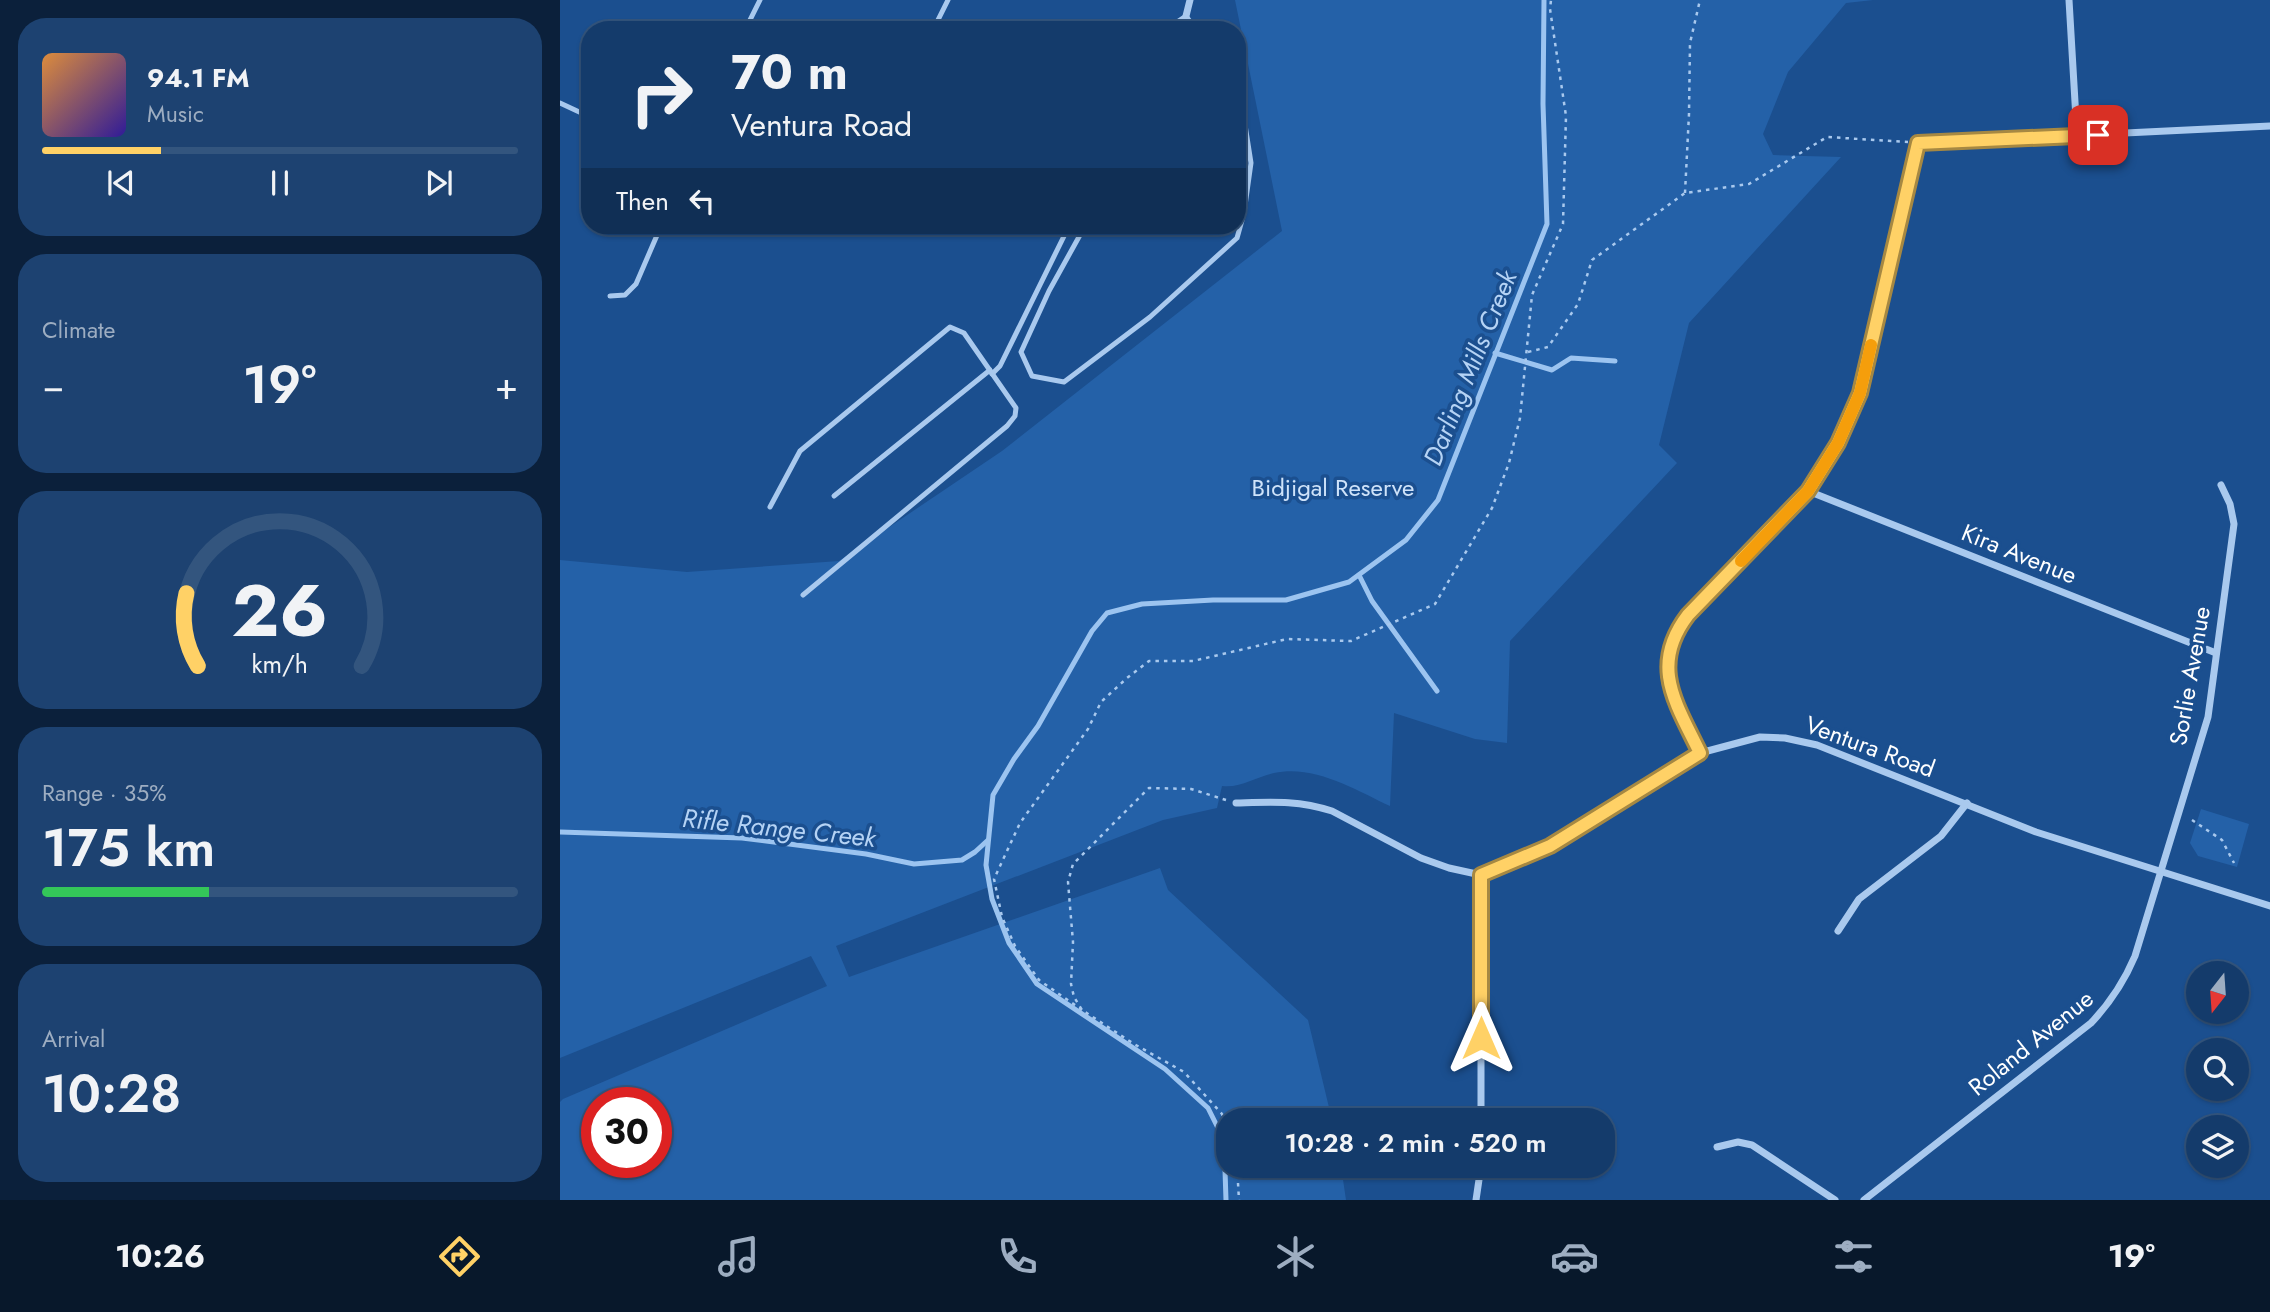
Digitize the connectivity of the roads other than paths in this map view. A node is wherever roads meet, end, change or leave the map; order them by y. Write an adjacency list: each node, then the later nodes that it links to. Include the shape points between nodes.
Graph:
1 (760, 0): 6 (lane)
2 (948, 0): 7 (lane)
3 (1190, 0): 5 (street)
4 (2070, 0): 15 (street)
5 (1186, 16): 8 (lane); 9 (lane); 10 (lane)
6 (750, 21)
7 (938, 21)
8 (1179, 21)
9 (1184, 21)
10 (1190, 21)
11 (560, 103): 12 (lane)
12 (581, 113)
13 (2270, 126): 15 (street)
14 (1246, 131): 16 (lane, via 1251,163)
15 (2077, 136): 24 (street, via 1918,143 1860,393 1838,443)
16 (1246, 199)
17 (656, 235): 21 (lane, via 636,284 625,295)
18 (1065, 235): 22 (lane, via 1000,366)
19 (1080, 235): 20 (lane, via 1021,352 1032,376 1064,382 1150,317)
20 (1238, 235)
21 (610, 296)
22 (991, 372): 25 (lane); 26 (lane, via 964,334 950,327 800,451); 27 (lane, via 1016,408 1011,423)
23 (2221, 485): 28 (street, Sorlie Avenue, via 2234,524)
24 (1808, 491): 28 (street, Kira Avenue); 29 (street, via 1688,615 1673,638 1667,678)
25 (834, 496)
26 (770, 507)
27 (803, 595)
28 (2216, 653): 32 (street, Sorlie Avenue, via 2207,723)
29 (1700, 753): 31 (street, Ventura Road, via 1760,737 1800,740); 33 (street, Ventura Road, via 1550,846)
30 (1236, 803): 33 (street, via 1287,801 1316,806 1421,858)
31 (1967, 803): 32 (street, Ventura Road, via 2036,832); 35 (street, via 1941,836 1859,900)
32 (2162, 871): 34 (street, Ventura Road); 41 (street, Roland Avenue, via 2135,956 2105,1009)
33 (1481, 875): 36 (street)
34 (2270, 906)
35 (1838, 931)
36 (1481, 1108)
37 (1717, 1147): 40 (street, via 1738,1142 1752,1145)
38 (1479, 1178): 39 (street)
39 (1476, 1200)
40 (1835, 1200)
41 (1864, 1200)

